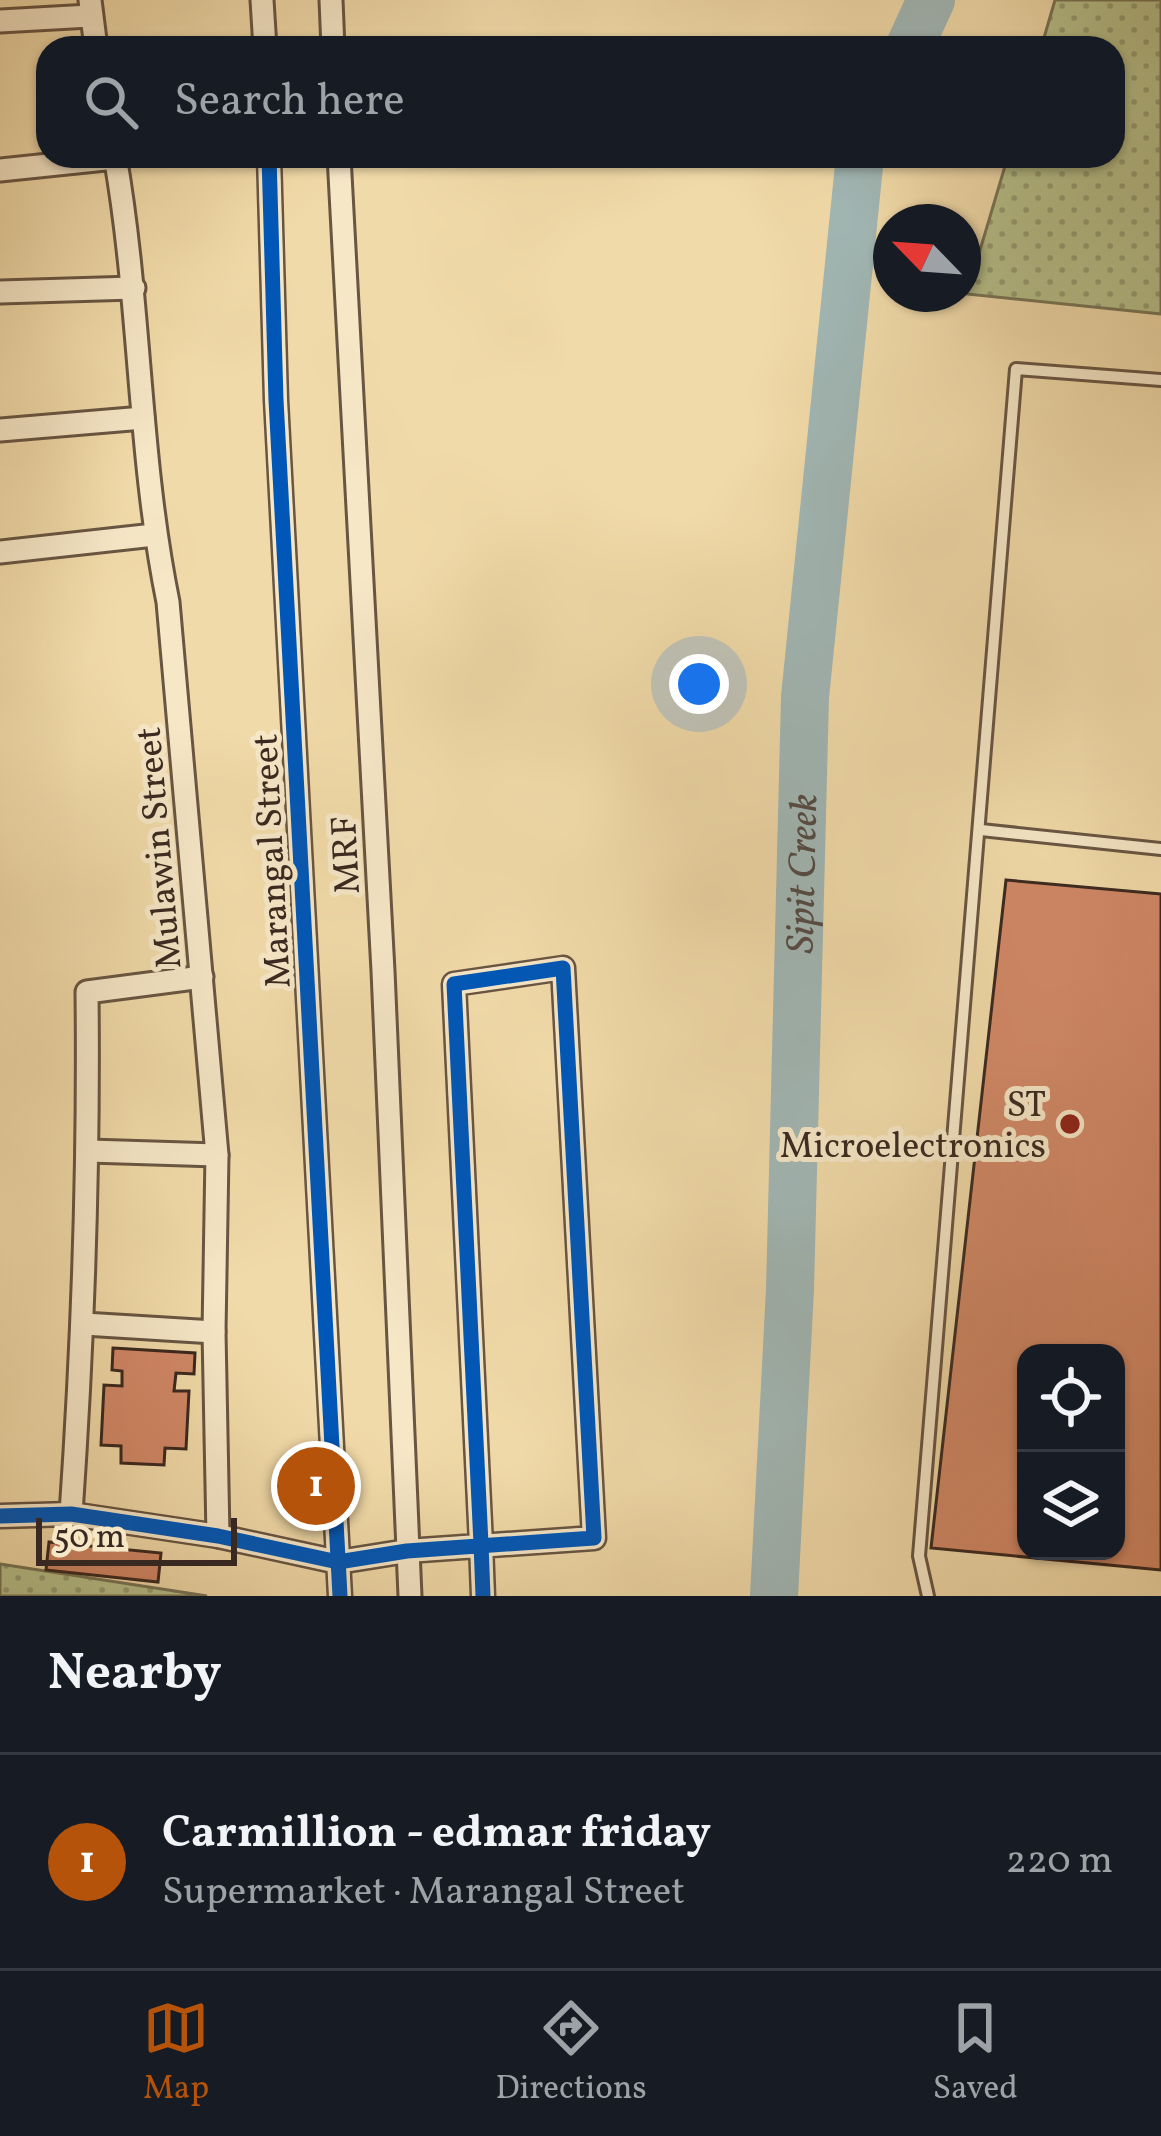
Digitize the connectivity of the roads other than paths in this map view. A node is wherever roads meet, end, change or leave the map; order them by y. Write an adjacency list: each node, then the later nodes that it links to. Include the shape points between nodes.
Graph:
1 (262, 0): 5 (street)
2 (331, 0): 6 (street)
3 (90, 8): 4 (street)
4 (0, 21)
5 (264, 36)
6 (332, 36)
7 (36, 166): 11 (street)
8 (117, 168): 12 (street, Mulawin Street)
9 (269, 168): 31 (street, Marangal Street)
10 (340, 168): 30 (street, MRF)
11 (0, 170)
12 (134, 288): 13 (street); 15 (street, Mulawin Street)
13 (0, 292)
14 (1161, 380): 19 (lane, via 1016,369)
15 (143, 418): 16 (street); 17 (street, Mulawin Street)
16 (0, 430)
17 (154, 535): 18 (street); 21 (street, Mulawin Street, via 168,602)
18 (0, 552)
19 (981, 830): 20 (lane); 35 (lane, via 919,1556)
20 (1161, 849)
21 (202, 976): 22 (street, via 88,992); 23 (street, Mulawin Street)
22 (89, 1151): 23 (street); 24 (street)
23 (217, 1155): 25 (street, Mulawin Street)
24 (84, 1324): 25 (street); 26 (street)
25 (214, 1332): 28 (street, Mulawin Street)
26 (71, 1514): 27 (street); 28 (street)
27 (0, 1516)
28 (218, 1537): 31 (street)
29 (481, 1544): 29 (street, via 594,1538 563,968 454,984); 30 (street); 34 (street)
30 (406, 1551): 31 (street); 33 (street, MRF)
31 (338, 1562): 32 (street, Marangal Street)
32 (340, 1596)
33 (410, 1596)
34 (483, 1596)
35 (928, 1596)

